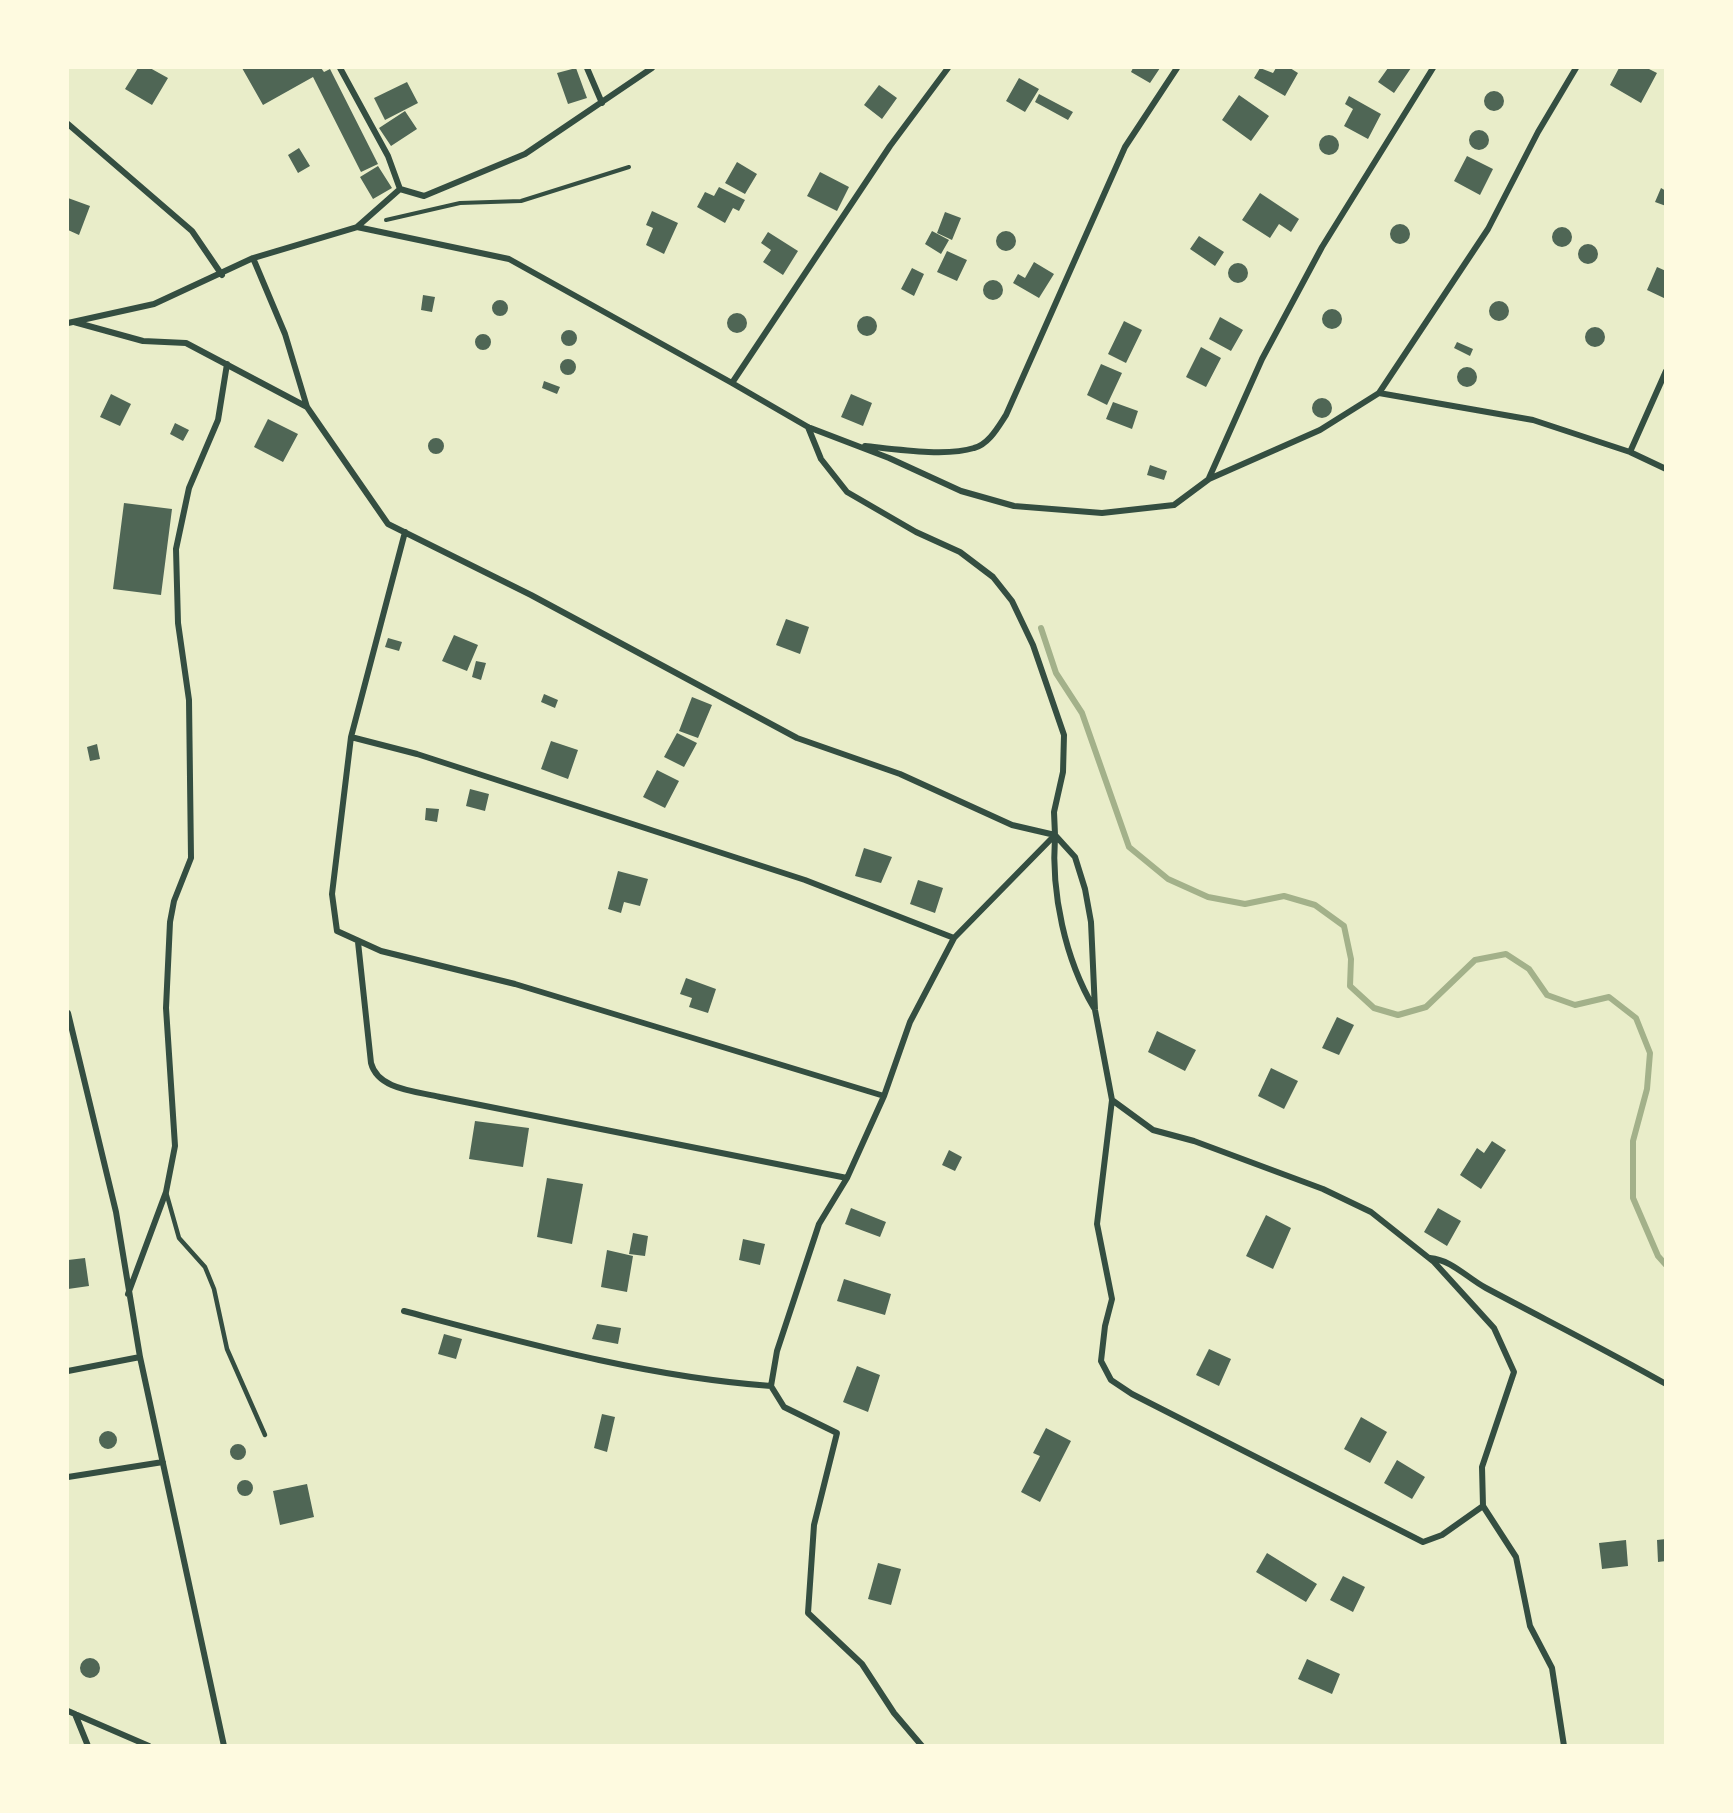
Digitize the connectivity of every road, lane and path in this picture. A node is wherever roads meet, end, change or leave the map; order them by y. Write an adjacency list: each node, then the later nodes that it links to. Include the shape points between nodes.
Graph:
1 (340, 68): 11 (street, via 388,156)
2 (587, 68): 8 (street)
3 (652, 68): 8 (street)
4 (948, 68): 18 (street, via 890,146)
5 (1177, 68): 22 (street, via 1125,147 1006,415 991,437 974,448 942,451)
6 (1432, 68): 25 (street, via 1322,247 1263,359)
7 (1576, 68): 19 (street, via 1488,229)
8 (602, 103): 11 (street, via 525,154 424,196)
9 (68, 124): 14 (street, via 192,231)
10 (629, 167): 12 (path, via 521,201 460,203)
11 (400, 189): 12 (street)
12 (357, 227): 13 (street); 18 (street, via 509,259)
13 (253, 258): 14 (street); 20 (street, via 285,334)
14 (222, 275): 15 (street, via 154,304)
15 (70, 322): 16 (street, via 143,341 186,343)
16 (227, 364): 20 (street); 36 (street, via 218,420 189,488 176,549 178,623 189,700 191,858 170,922 166,1008 175,1146)
17 (1665, 371): 23 (street)
18 (732, 383): 21 (street)
19 (1379, 393): 23 (street, via 1533,420); 25 (street, via 1320,430)
20 (307, 407): 26 (street, via 388,524)
21 (808, 427): 22 (street); 28 (street, via 821,459 847,492 960,552 993,577 1012,601 1033,645 1064,735 1063,771 1054,812)
22 (856, 445): 25 (street, via 961,491 1014,506 1102,513 1174,505)
23 (1630, 452): 24 (street)
24 (1665, 469)
25 (1209, 479)
26 (405, 532): 27 (street); 28 (street, via 797,738 900,774 1012,825)
27 (351, 737): 29 (street, via 417,754 805,880); 30 (street, via 332,894 337,931)
28 (1055, 836): 29 (street); 31 (street, via 1053,864 1064,927 1079,983); 31 (street, via 1075,857 1086,889)
29 (954, 938): 33 (street, via 910,1022)
30 (358, 942): 33 (street, via 515,984); 35 (street, via 370,1063 382,1082)
31 (1095, 1010): 34 (street)
32 (68, 1013): 38 (street, via 116,1212)
33 (884, 1096): 35 (street)
34 (1112, 1100): 37 (street, via 1154,1130 1236,1156 1371,1212); 47 (street, via 1097,1224 1112,1299 1101,1361 1111,1380 1424,1542 1442,1535)
35 (847, 1178): 43 (street, via 819,1224 777,1351)
36 (166, 1192): 38 (street); 44 (lane, via 180,1238 205,1267 214,1289 227,1349)
37 (1430, 1258): 42 (street, via 1444,1260 1484,1287); 47 (street, via 1494,1328 1514,1372 1482,1467)
38 (128, 1294): 40 (street)
39 (404, 1311): 43 (street, via 630,1368)
40 (140, 1357): 41 (street); 45 (street)
41 (68, 1371)
42 (1665, 1384)
43 (771, 1386): 52 (street, via 784,1407 837,1433 814,1525 808,1613 862,1664 894,1713)
44 (265, 1435)
45 (163, 1462): 46 (street); 51 (street)
46 (68, 1477)
47 (1483, 1506): 53 (street, via 1516,1557 1530,1626 1552,1668)
48 (71, 1713): 49 (street); 50 (street)
49 (88, 1746)
50 (149, 1746)
51 (224, 1746)
52 (922, 1746)
53 (1564, 1746)

